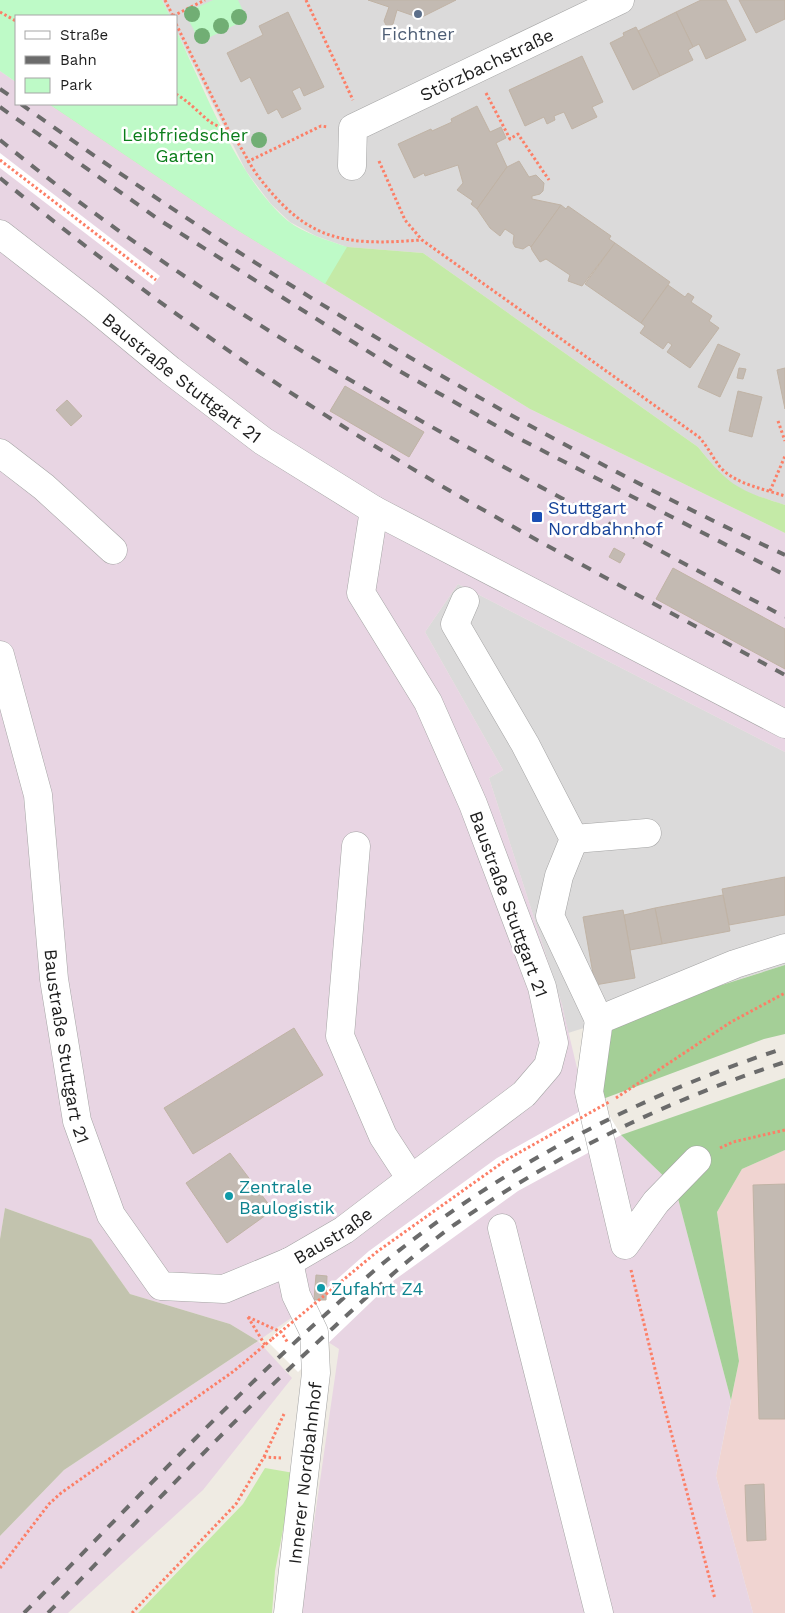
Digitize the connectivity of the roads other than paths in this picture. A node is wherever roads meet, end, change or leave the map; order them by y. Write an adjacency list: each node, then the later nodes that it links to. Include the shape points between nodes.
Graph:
1 (620, 0): 2 (street, Störzbachstraße)
2 (580, 9): 3 (street, Störzbachstraße, via 474,70 358,125)
3 (352, 166)
4 (0, 234): 6 (street, Baustraße Stuttgart 21, via 263,441)
5 (0, 453): 7 (street, via 44,487)
6 (374, 510): 10 (street, Baustraße Stuttgart 21); 17 (street, Baustraße Stuttgart 21, via 361,593 428,702 473,804 542,987 554,1043 548,1066 524,1094)
7 (113, 550)
8 (466, 601): 12 (street, via 455,624 525,744)
9 (0, 656): 19 (street, Baustraße Stuttgart 21, via 38,795 54,979 77,1121 111,1215 161,1286 224,1289)
10 (783, 723)
11 (648, 833): 12 (street)
12 (574, 839): 15 (street, via 558,876 550,916)
13 (356, 846): 17 (street, via 340,1036 383,1136)
14 (785, 948): 15 (street, via 735,964)
15 (599, 1020): 16 (street, via 589,1092 625,1245 656,1202)
16 (697, 1160)
17 (411, 1179): 19 (street, Baustraße, via 344,1230)
18 (502, 1228): 22 (street)
19 (289, 1262): 20 (street, Baustraße, via 296,1295)
20 (314, 1332): 21 (street, Innerer Nordbahnhof, via 316,1372)
21 (288, 1613)
22 (599, 1613)

